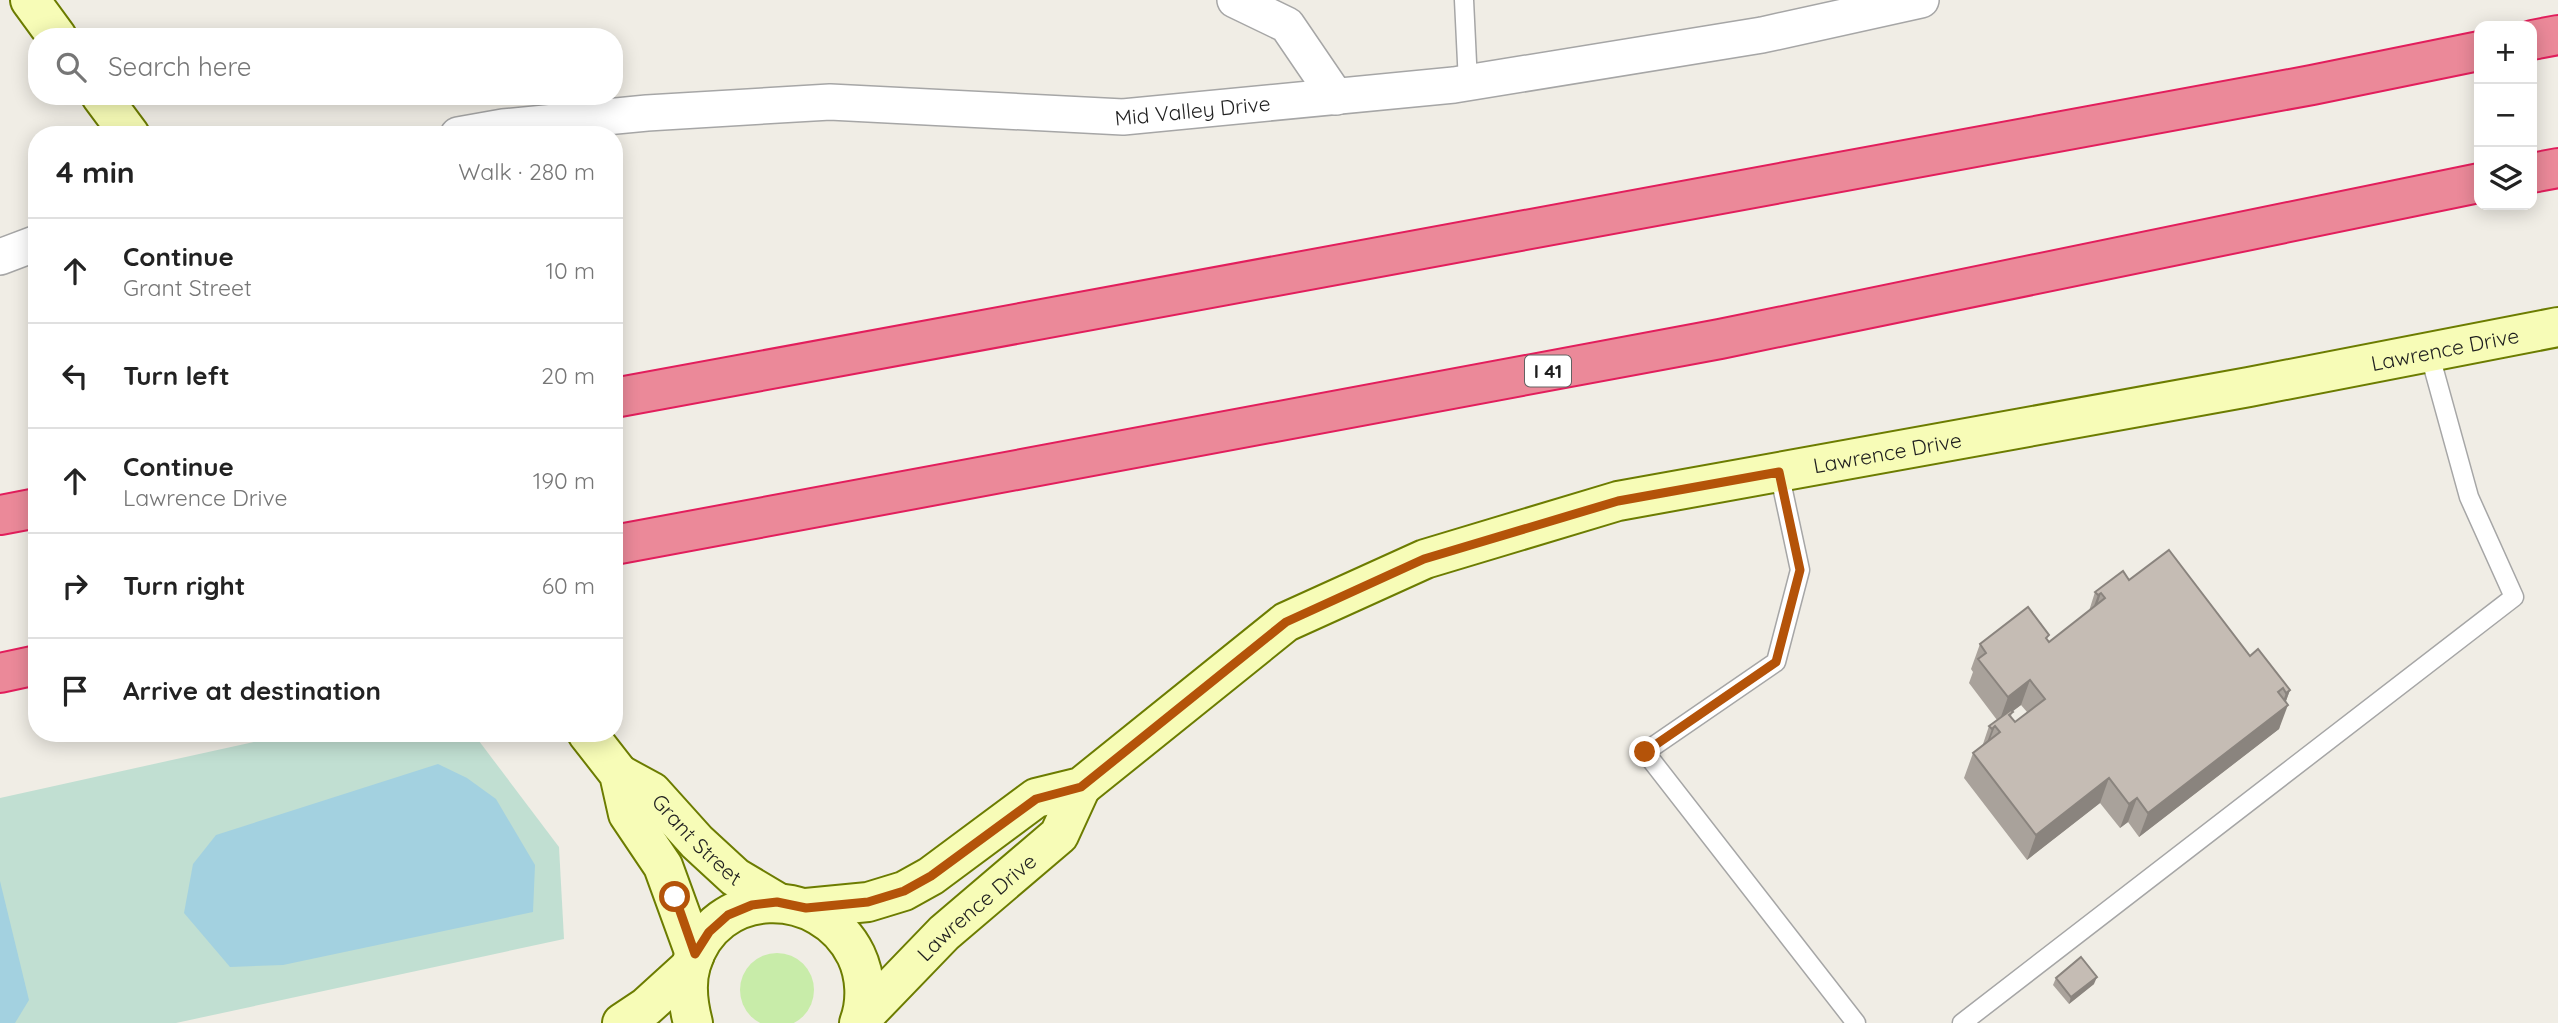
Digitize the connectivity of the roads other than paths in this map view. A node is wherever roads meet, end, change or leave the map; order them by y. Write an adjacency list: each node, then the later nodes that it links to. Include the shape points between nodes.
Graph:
1 (30, 0): 5 (main road)
2 (1236, 0): 10 (street, via 1287,25)
3 (1464, 0): 9 (lane)
4 (1921, 0): 9 (street, Mid Valley Drive, via 1762,35)
5 (50, 28)
6 (2558, 35): 7 (highway)
7 (2537, 39)
8 (2474, 52): 25 (highway)
9 (1468, 83): 10 (street, Mid Valley Drive)
10 (1336, 97): 13 (street, Mid Valley Drive, via 1123,117 830,102)
11 (108, 105): 12 (main road)
12 (123, 126)
13 (513, 126)
14 (2558, 168): 15 (highway)
15 (2537, 172)
16 (2558, 183): 18 (highway)
17 (2474, 184): 20 (highway, I 41)
18 (2537, 186)
19 (2474, 194): 20 (highway)
20 (2344, 210): 29 (highway, I 41, via 1720,339)
21 (28, 246): 22 (street)
22 (0, 257)
23 (2558, 327): 24 (main road, Lawrence Drive)
24 (2429, 352): 26 (main road, Lawrence Drive); 41 (lane, via 2469,496 2514,597)
25 (623, 396)
26 (1779, 472): 34 (main road, Lawrence Drive, via 1618,501 1424,559 1286,622); 40 (lane, via 1800,570 1776,662 1645,752)
27 (28, 510): 28 (highway)
28 (0, 515)
29 (623, 543)
30 (28, 668): 31 (highway)
31 (0, 673)
32 (594, 742): 33 (main road, Grant Street)
33 (619, 774): 35 (main road, Grant Street, via 652,792 735,877); 36 (main road, Grant Street, via 628,814 663,866)
34 (1081, 787): 35 (main road, Lawrence Drive, via 1036,799 904,891 868,902); 37 (main road, Lawrence Drive, via 1059,835 944,933)
35 (792, 905): 36 (main road, Lawrence Drive, via 752,905 728,915 709,932); 37 (main road, Grant Street, via 830,921 848,940 860,965 865,992)
36 (692, 961): 38 (main road, via 646,1007); 39 (main road, via 687,996)
37 (860, 1021)
38 (622, 1023)
39 (693, 1023)
40 (1856, 1023)
41 (1962, 1023)

